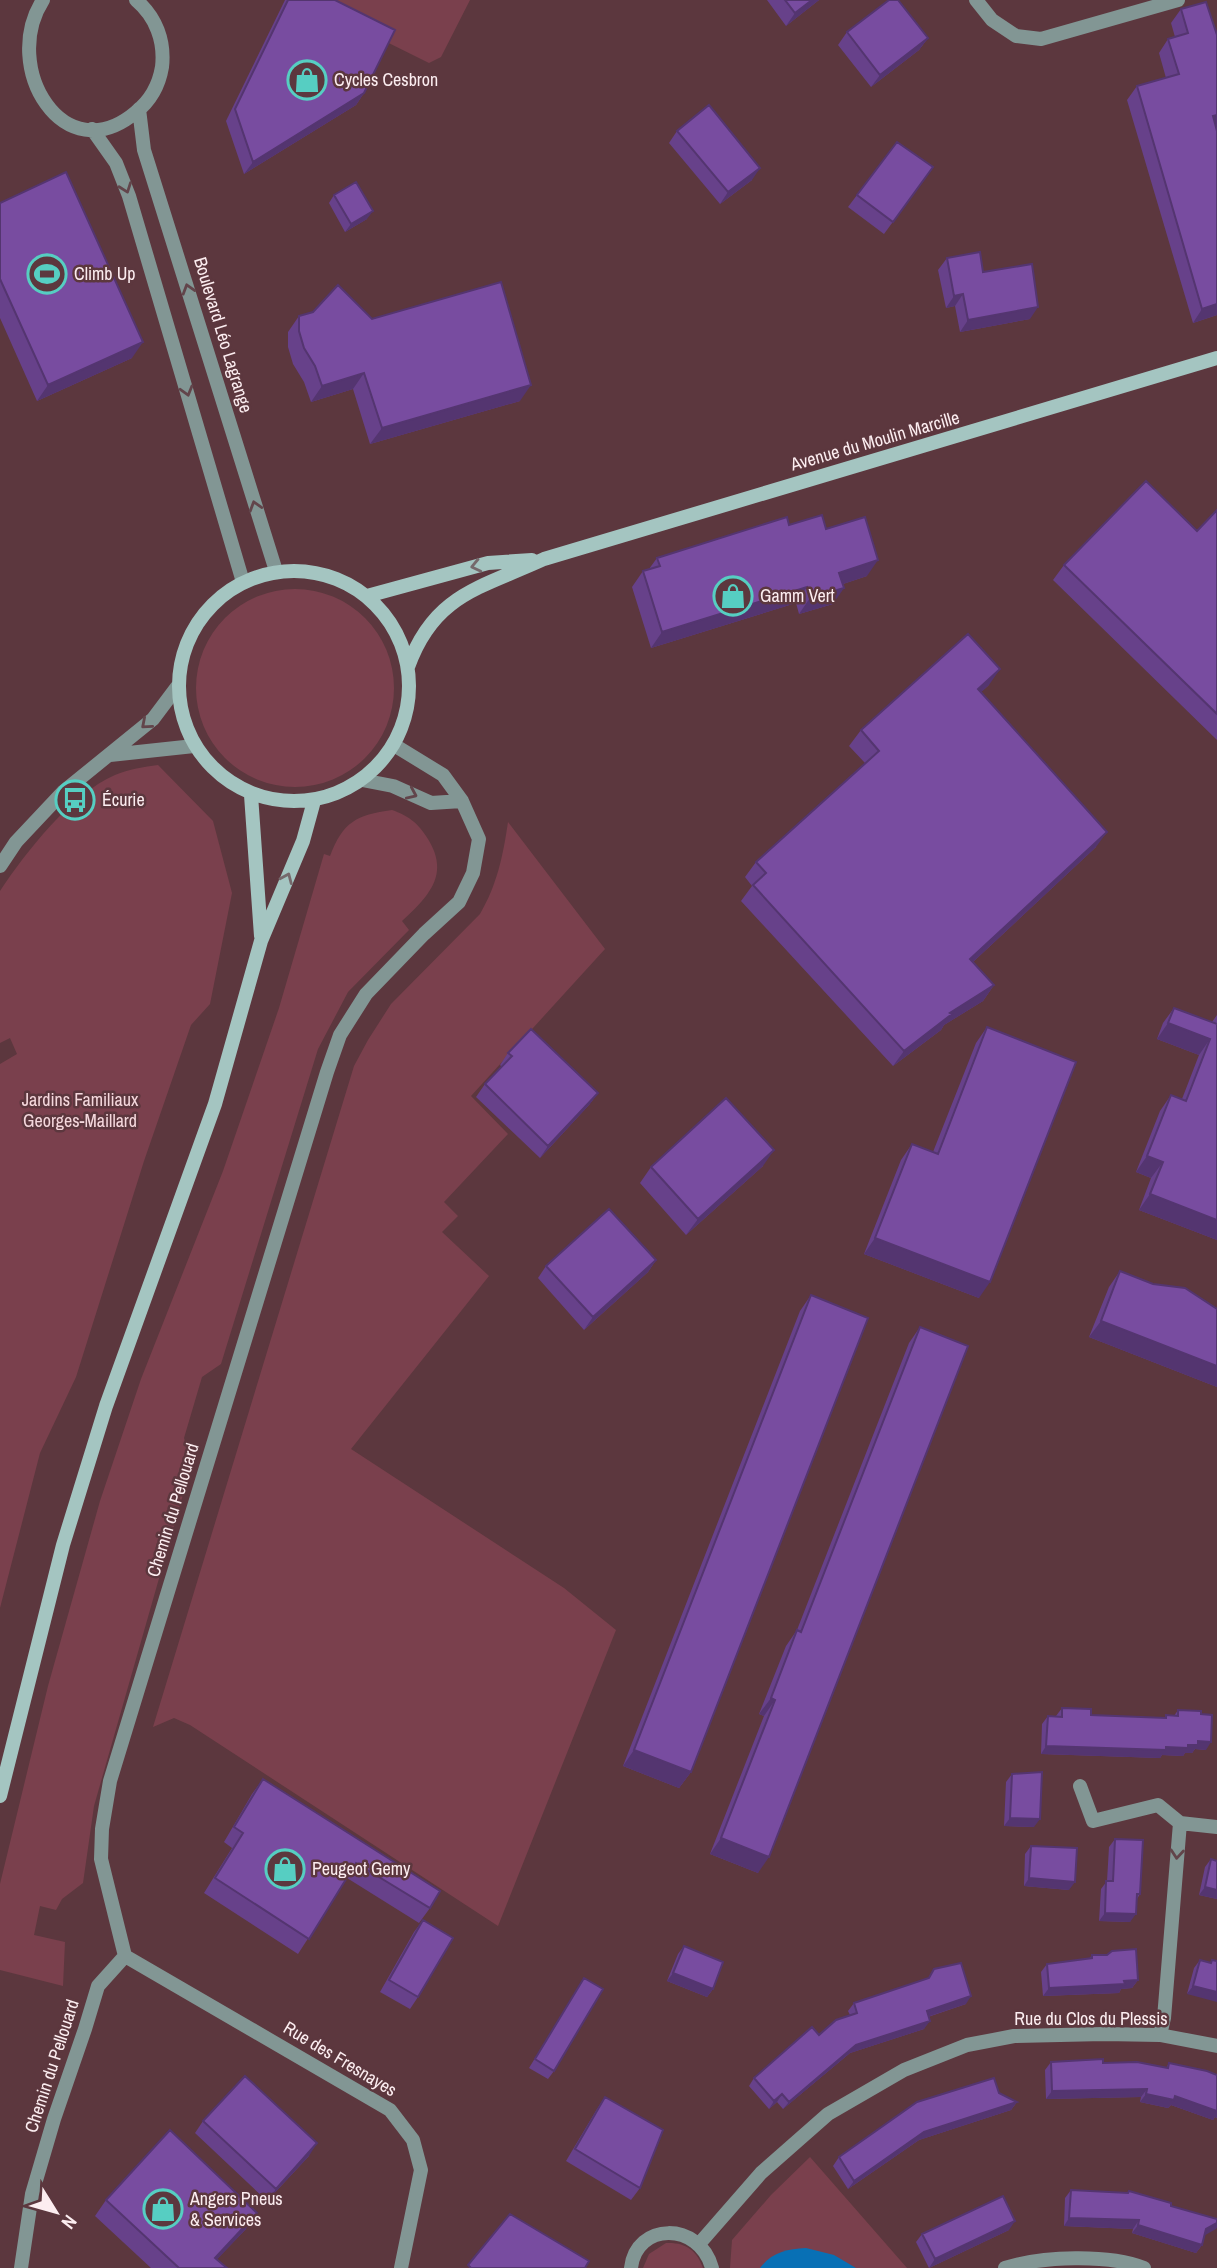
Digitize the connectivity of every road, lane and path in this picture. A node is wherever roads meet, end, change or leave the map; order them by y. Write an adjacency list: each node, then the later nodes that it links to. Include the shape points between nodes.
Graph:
1 (136, 0): 5 (street, via 154,21 163,55 155,89)
2 (976, 0): 3 (street, via 992,20 1016,36 1041,39)
3 (1178, 0)
4 (38, 2): 6 (street, via 17,46 21,82 32,102 48,117 69,127)
5 (139, 109): 6 (street, via 117,124); 9 (street, Boulevard Léo Lagrange, one-way to 5, via 144,150)
6 (92, 130): 10 (street, one-way to 10, via 116,163 129,196)
7 (1217, 358): 8 (main road, Avenue du Moulin Marcille)
8 (544, 559): 11 (main road, Avenue du Moulin Marcille, one-way to 11, via 488,563); 12 (main road, Avenue du Moulin Marcille, via 460,595 433,621)
9 (276, 571): 10 (main road); 11 (main road, via 308,571 339,579)
10 (243, 582): 13 (main road, via 214,602 192,631)
11 (367, 596): 12 (main road, via 401,640)
12 (408, 667): 14 (main road, via 408,707)
13 (177, 687): 15 (main road, via 182,718); 16 (street, one-way to 16, via 153,719)
14 (394, 745): 17 (main road); 20 (street, Chemin du Pellouard, via 443,775)
15 (194, 746): 16 (street); 18 (main road, via 219,775)
16 (109, 755): 21 (street, via 64,792 16,842)
17 (362, 780): 19 (main road); 20 (street, one-way to 20, via 393,786 431,803)
18 (251, 794): 19 (main road, via 282,802); 22 (main road)
19 (314, 801): 22 (main road, one-way to 19, via 303,841)
20 (462, 801): 27 (street, Chemin du Pellouard, via 479,839 473,873 459,902 366,994 340,1035 110,1781 101,1859)
21 (0, 866)
22 (261, 941): 24 (main road, via 215,1104 106,1406 63,1545)
23 (1080, 1787): 25 (street, via 1093,1821 1158,1805)
24 (0, 1796)
25 (1180, 1823): 26 (street); 28 (street, one-way to 28)
26 (1217, 1827)
27 (125, 1956): 31 (street, Chemin du Pellouard, via 98,1986 32,2194); 32 (street, Rue des Fresnayes, via 390,2110 413,2140 421,2170)
28 (1160, 2035): 29 (street, Rue du Clos du Plessis); 30 (street, Rue du Clos du Plessis, via 1014,2036 967,2045 904,2070 828,2114 761,2173)
29 (1217, 2046)
30 (699, 2244): 33 (street, via 687,2236 660,2234 637,2250); 34 (street)
31 (21, 2268)
32 (401, 2268)
33 (631, 2268)
34 (712, 2268)
35 (1005, 2268): 36 (street, via 1083,2259 1127,2261)
36 (1144, 2268)

